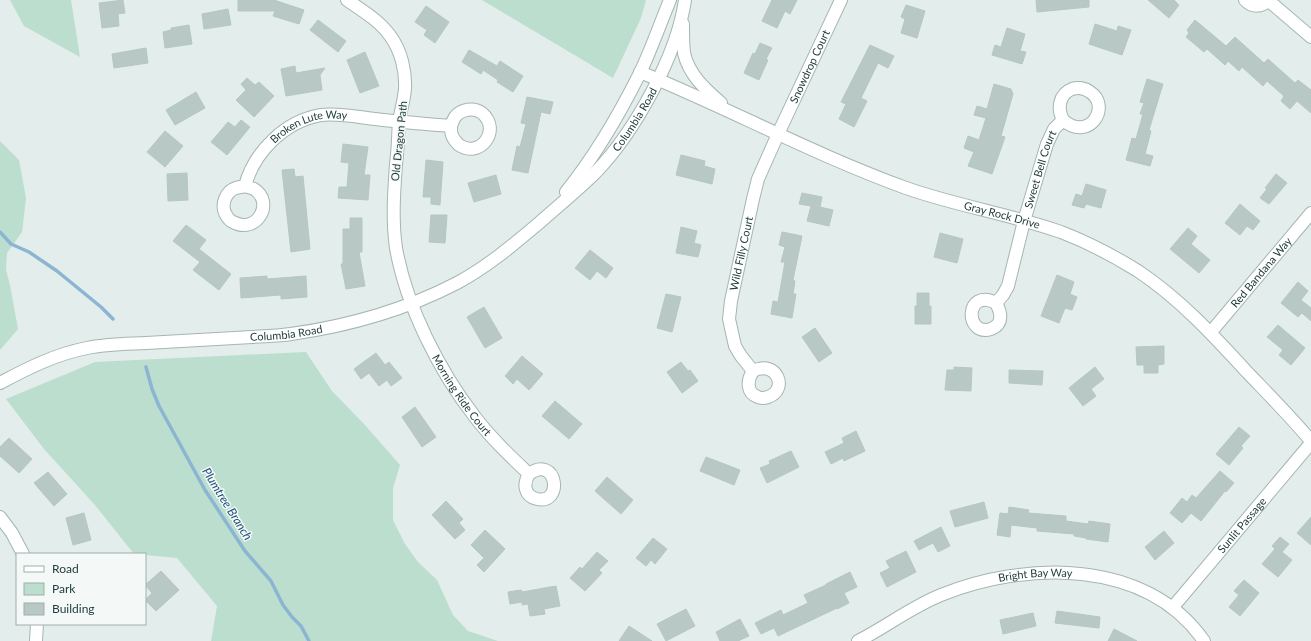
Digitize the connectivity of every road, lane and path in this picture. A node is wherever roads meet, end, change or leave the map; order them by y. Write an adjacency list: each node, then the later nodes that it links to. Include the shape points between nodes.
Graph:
1 (347, 0): 13 (street, Old Dragon Path, via 380,24 399,53 404,69 405,88)
2 (670, 0): 9 (street, Columbia Road)
3 (685, 0): 7 (street, Columbia Road)
4 (841, 0): 15 (street, Snowdrop Court)
5 (1246, 0): 6 (street, via 1253,6 1263,5)
6 (1269, 0): 8 (street)
7 (683, 16): 10 (street, Columbia Road); 11 (street, via 684,54 689,66 700,83)
8 (1311, 37)
9 (640, 72): 10 (street, Gray Rock Drive); 18 (street, Columbia Road, via 605,136)
10 (659, 80): 11 (street, Gray Rock Drive); 18 (street, Columbia Road, via 638,116 598,170)
11 (727, 110): 15 (street, Gray Rock Drive)
12 (1063, 120): 19 (street, Sweet Bell Court, via 1054,129 1047,144)
13 (399, 121): 14 (street, Broken Lute Way); 16 (street, Broken Lute Way, via 340,115 322,115 306,119 278,135 267,147 248,174); 20 (street, Old Dragon Path, via 393,204 394,227 396,248)
14 (451, 126)
15 (778, 134): 19 (street, Gray Rock Drive, via 923,194); 23 (street, Wild Filly Court, via 756,185 729,319 735,346)
16 (245, 186)
17 (1311, 213): 22 (street, Red Bandana Way)
18 (548, 215): 20 (street, Columbia Road, via 485,266)
19 (1024, 221): 21 (street, Sweet Bell Court, via 1008,286); 22 (street, Gray Rock Drive, via 1089,244 1130,267 1159,286)
20 (412, 303): 24 (street, Columbia Road, via 330,328 289,334 86,348 30,367); 26 (street, Morning Ride Court, via 433,351 474,416)
21 (996, 303)
22 (1210, 332): 25 (street, Gray Rock Drive)
23 (753, 371)
24 (0, 383)
25 (1311, 442): 29 (street, Sunlit Passage)
26 (528, 474)
27 (0, 516): 28 (street)
28 (22, 553)
29 (1173, 608): 32 (street, Bright Bay Way, via 1162,600 1117,581 1071,573 1017,575 967,586 940,596); 33 (street, Bright Bay Way)
30 (37, 625): 31 (street)
31 (36, 641)
32 (858, 641)
33 (1204, 641)

